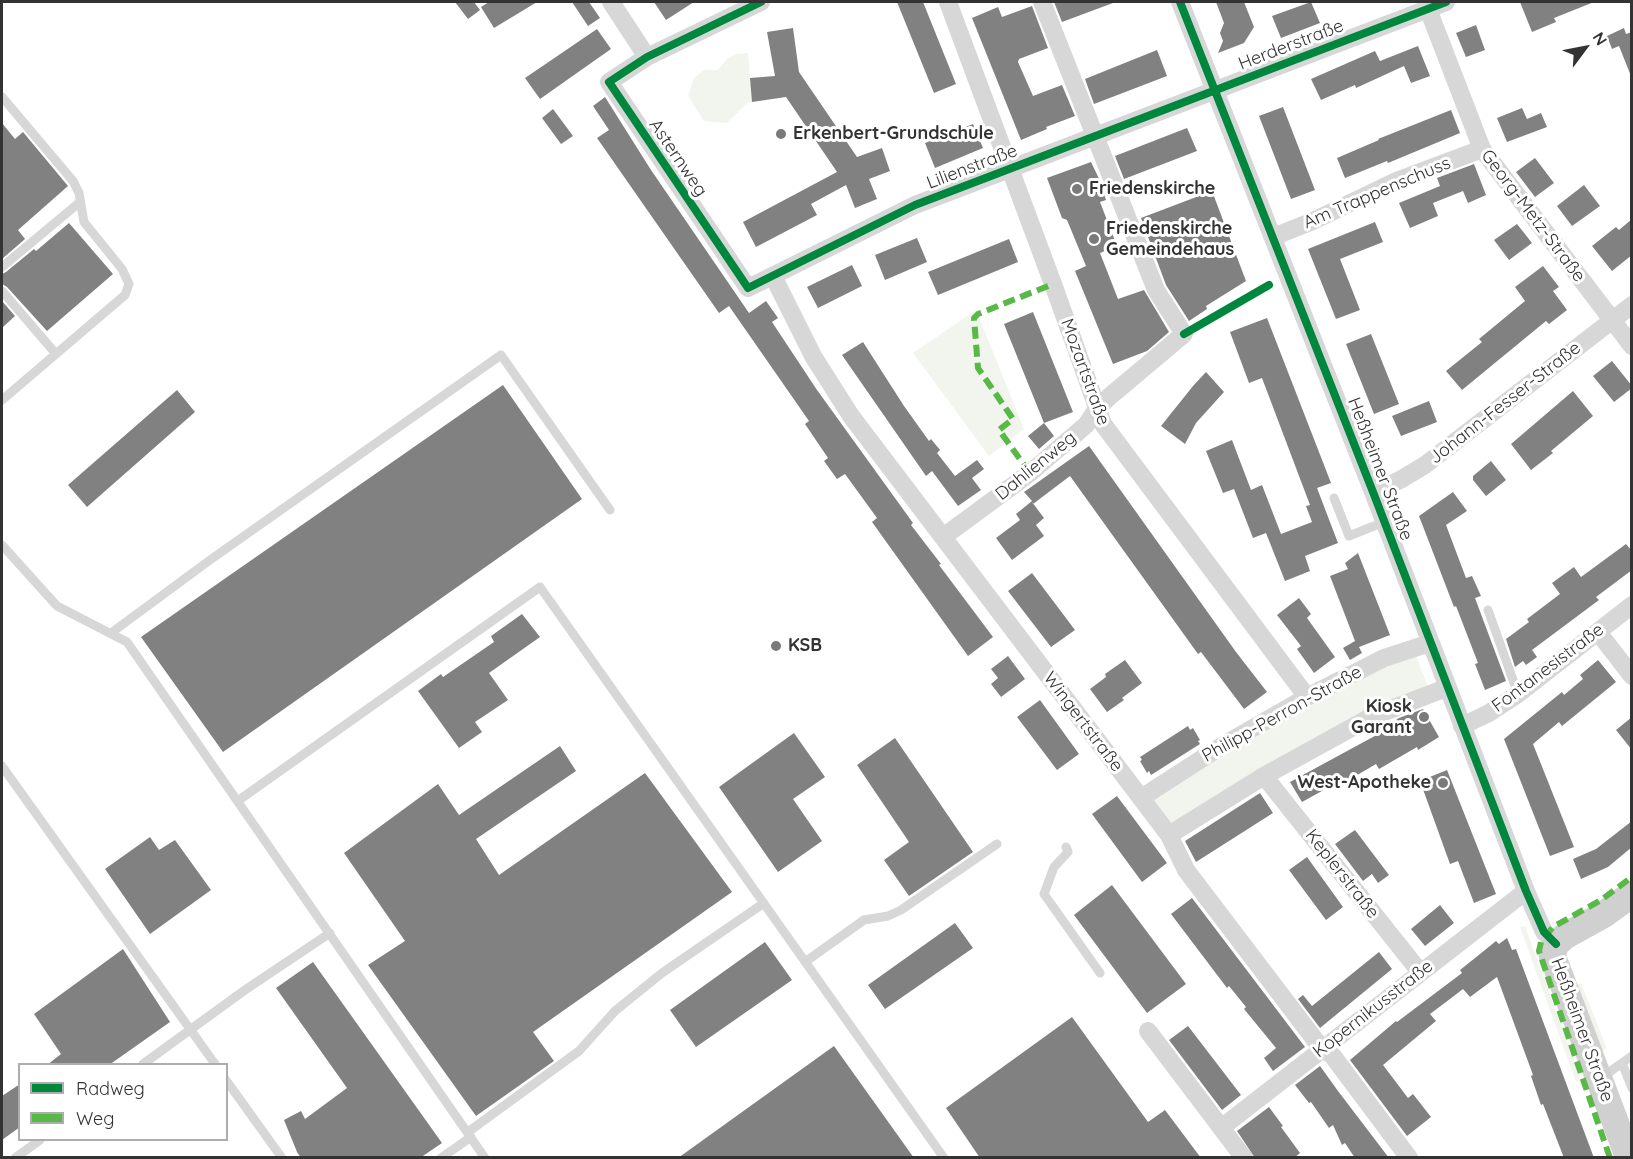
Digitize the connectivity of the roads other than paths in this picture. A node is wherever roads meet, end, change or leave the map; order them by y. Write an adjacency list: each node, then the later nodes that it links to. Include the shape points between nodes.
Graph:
1 (611, 2): 8 (street)
2 (761, 2): 8 (street)
3 (948, 2): 13 (street, Mozartstraße)
4 (1042, 2): 11 (street)
5 (1180, 2): 9 (street, Heßheimer Straße)
6 (1446, 2): 7 (street, Herderstraße)
7 (1428, 9): 9 (street, Herderstraße); 12 (street, Georg-Metz-Straße)
8 (647, 57): 18 (street, Asternweg, via 609,82)
9 (1215, 90): 11 (street, Lilienstraße); 15 (street, Heßheimer Straße)
10 (2, 97): 14 (lane, via 73,180)
11 (1094, 136): 13 (street, Lilienstraße); 25 (street, Dahlienweg, via 1156,290 1184,334)
12 (1482, 149): 15 (street, Am Trappenschuss, via 1394,182); 21 (street, Georg-Metz-Straße)
13 (1010, 168): 17 (street, Lilienstraße, via 915,205); 25 (street, Mozartstraße)
14 (80, 202): 16 (lane); 23 (lane, via 84,222 122,269 129,284 125,295)
15 (1273, 237): 26 (street, Heßheimer Straße)
16 (2, 267)
17 (773, 276): 18 (street, Lilienstraße); 30 (street, Wingertstraße, via 832,387)
18 (748, 288)
19 (2, 291): 23 (lane)
20 (1632, 305): 21 (street, Johann-Fesser-Straße)
21 (1612, 320): 22 (street, Georg-Metz-Straße); 26 (street, Johann-Fesser-Straße, via 1425,465)
22 (1632, 346)
23 (56, 354): 24 (lane)
24 (2, 400)
25 (1097, 409): 30 (street, Dahlienweg, via 1086,425 1030,473); 40 (street, Mozartstraße, via 1112,439)
26 (1373, 492): 29 (street, Heßheimer Straße)
27 (1334, 498): 29 (lane, via 1349,536)
28 (610, 510): 35 (lane, via 501,355)
29 (1384, 522): 36 (street, Heßheimer Straße)
30 (943, 537): 44 (street, Wingertstraße)
31 (2, 546): 35 (lane, via 57,606)
32 (1632, 605): 34 (street, Fontanesistraße)
33 (1488, 610): 39 (lane)
34 (1598, 632): 37 (street); 39 (street, Fontanesistraße)
35 (111, 633): 45 (lane, via 127,642)
36 (1430, 644): 38 (street, Heßheimer Straße); 40 (street, Philipp-Perron-Straße, via 1384,658)
37 (1632, 676)
38 (1446, 688): 41 (street, Heßheimer Straße); 43 (street, via 1371,717)
39 (1518, 694): 41 (street, Fontanesistraße)
40 (1307, 697): 44 (street, Philipp-Perron-Straße)
41 (1462, 726): 49 (street, Heßheimer Straße)
42 (2, 765): 57 (lane)
43 (1264, 776): 46 (street); 55 (street, Keplerstraße)
44 (1141, 798): 46 (street, Wingertstraße)
45 (239, 800): 51 (lane, via 540,587); 52 (lane)
46 (1169, 835): 59 (street, Wingertstraße, via 1185,870)
47 (997, 844): 54 (lane, via 901,910 864,920)
48 (1066, 847): 56 (lane, via 1068,852 1054,867 1044,894)
49 (1526, 891): 53 (street, Heßheimer Straße, via 1544,932); 55 (street, Kopernikusstraße)
50 (1632, 894): 53 (street)
51 (764, 903): 54 (lane); 68 (lane, via 662,973 615,1011 579,1051)
52 (330, 933): 57 (lane); 68 (lane)
53 (1556, 944): 64 (street, Heßheimer Straße, via 1552,955)
54 (805, 962): 74 (lane)
55 (1419, 972): 59 (street, Kopernikusstraße)
56 (1100, 973)
57 (190, 1030): 61 (lane); 62 (lane)
58 (1148, 1031): 67 (street)
59 (1322, 1049): 67 (street, Kopernikusstraße); 76 (street, Wingertstraße, via 1332,1055)
60 (1632, 1056): 63 (lane)
61 (146, 1063)
62 (214, 1063)
63 (1622, 1063): 64 (lane); 66 (lane)
64 (1599, 1080): 77 (street, Heßheimer Straße)
65 (228, 1083): 71 (lane)
66 (1632, 1088)
67 (1221, 1128): 75 (street)
68 (470, 1134): 72 (lane); 73 (lane)
69 (39, 1141): 70 (lane)
70 (15, 1158)
71 (282, 1158)
72 (441, 1158)
73 (485, 1158)
74 (944, 1158)
75 (1244, 1158)
76 (1409, 1158)
77 (1629, 1158)

